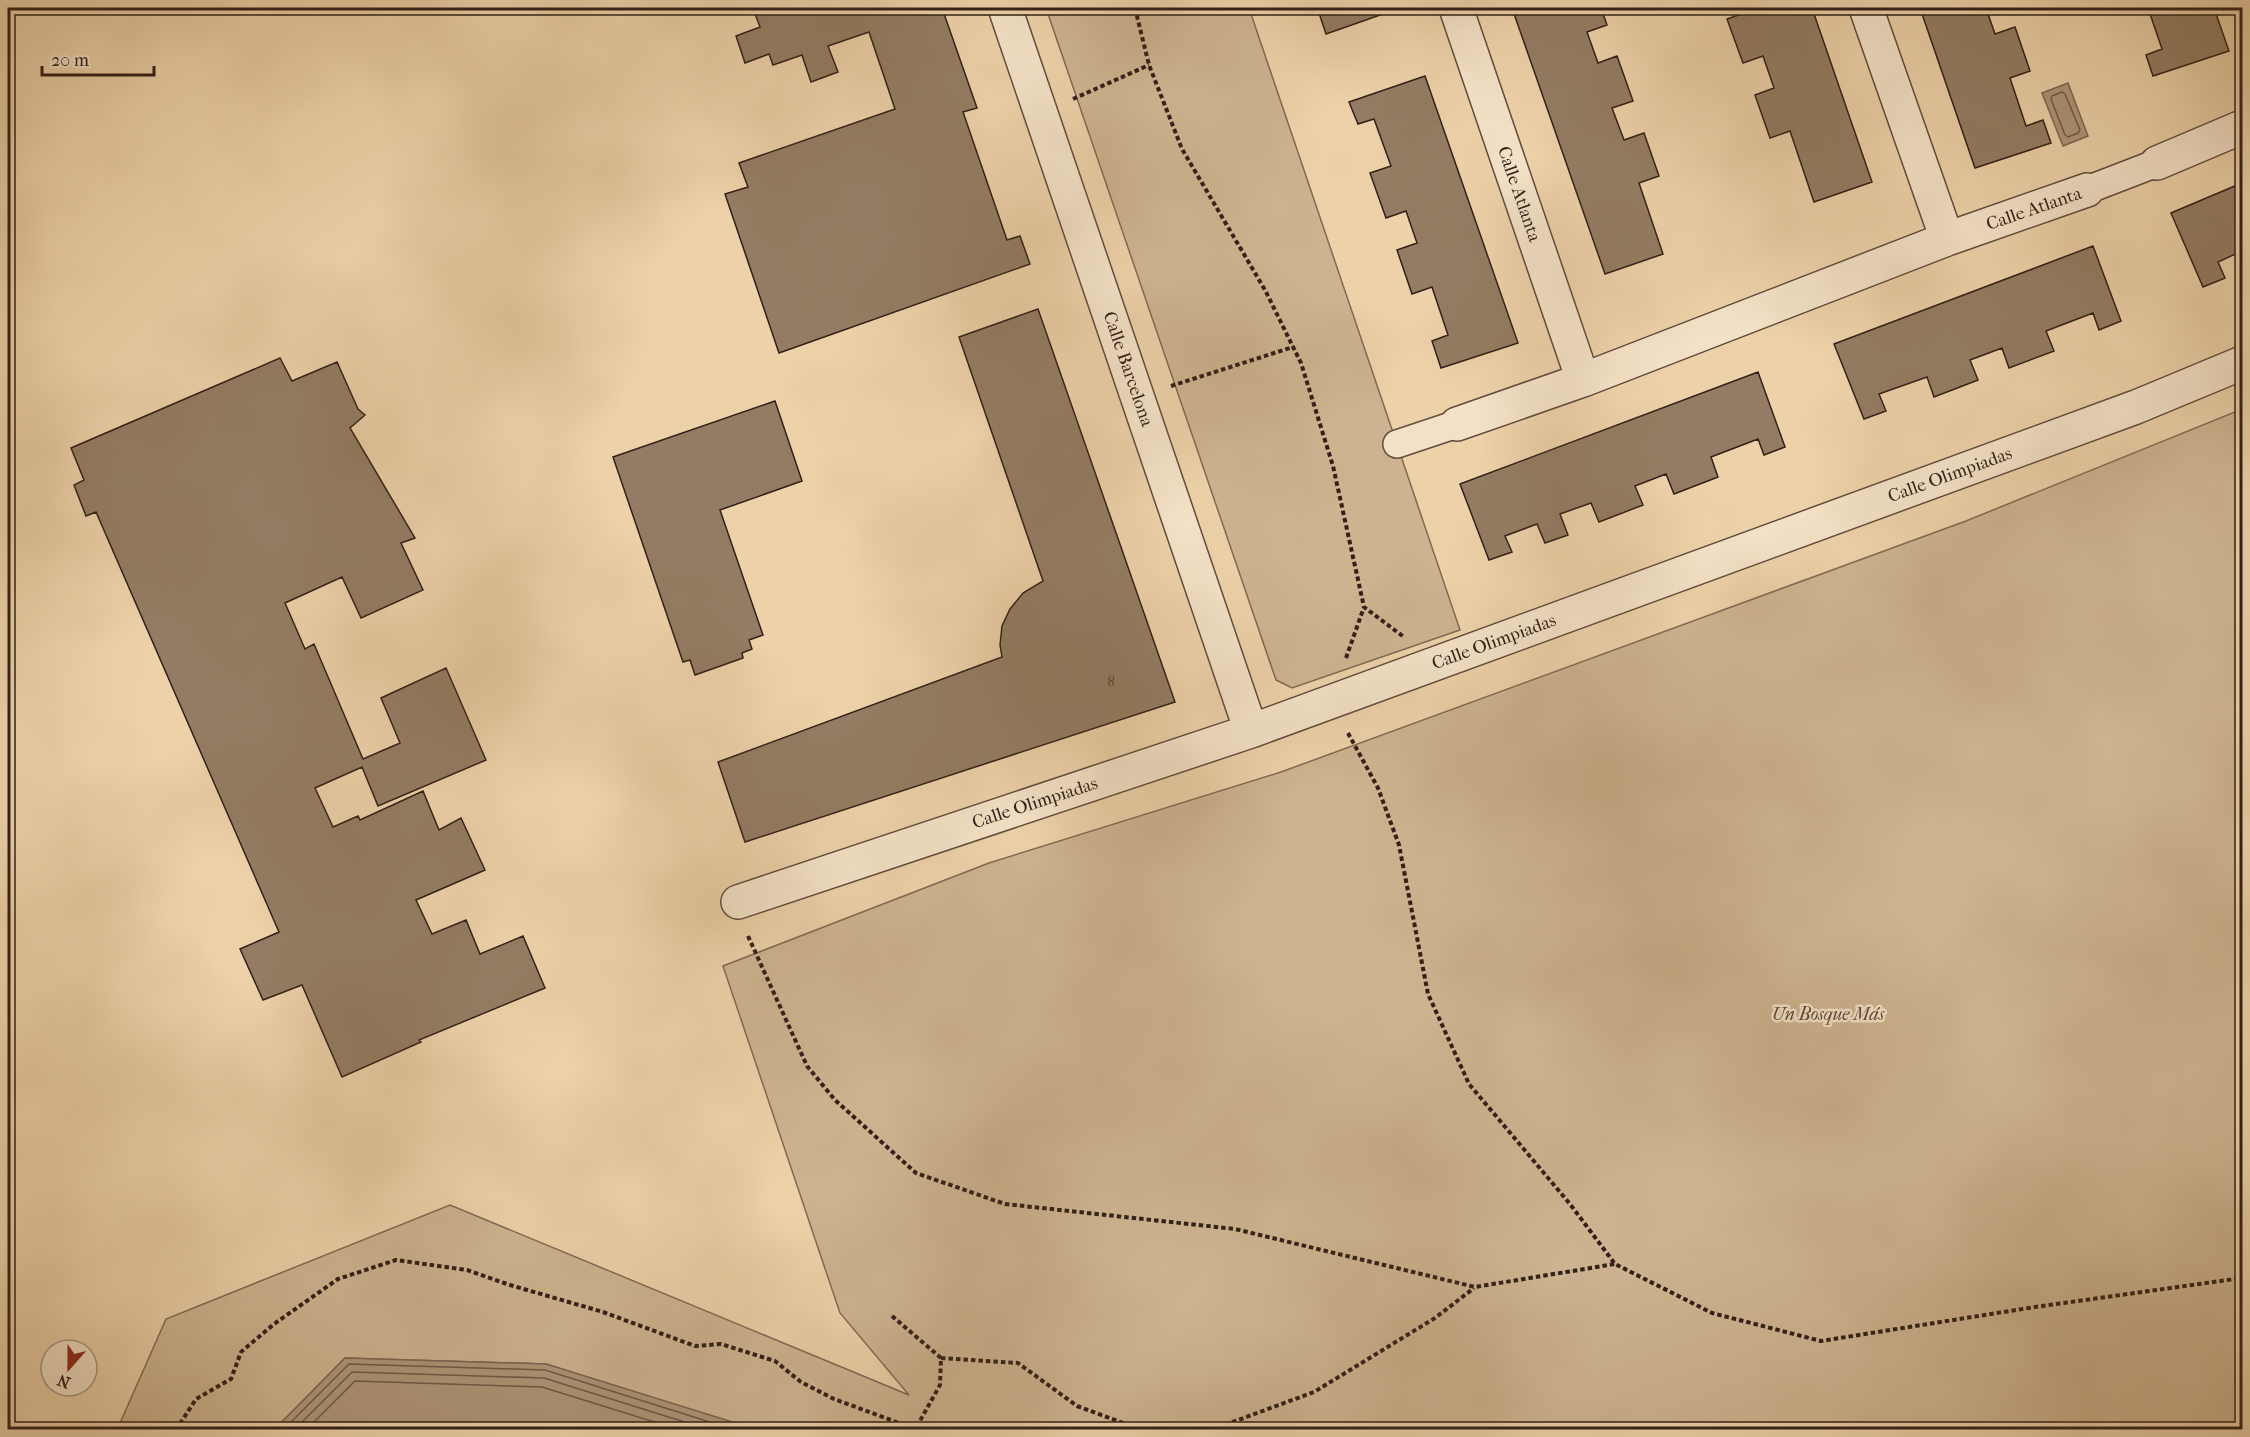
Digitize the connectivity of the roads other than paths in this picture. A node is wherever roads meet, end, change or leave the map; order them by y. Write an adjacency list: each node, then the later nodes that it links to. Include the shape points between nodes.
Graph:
1 (1005, 8): 12 (street, Calle Barcelona)
2 (1456, 8): 9 (street, Calle Atlanta)
3 (1866, 8): 7 (street)
4 (2242, 127): 5 (street)
5 (2157, 163): 6 (street, Calle Atlanta)
6 (2087, 190): 7 (street, Calle Atlanta)
7 (1947, 239): 9 (street, Calle Atlanta)
8 (2242, 363): 12 (street, Calle Olimpiadas, via 2136,408)
9 (1583, 380): 10 (street, Calle Atlanta)
10 (1457, 424): 11 (street, Calle Atlanta)
11 (1397, 444)
12 (1251, 731): 13 (street, Calle Olimpiadas)
13 (738, 902)

